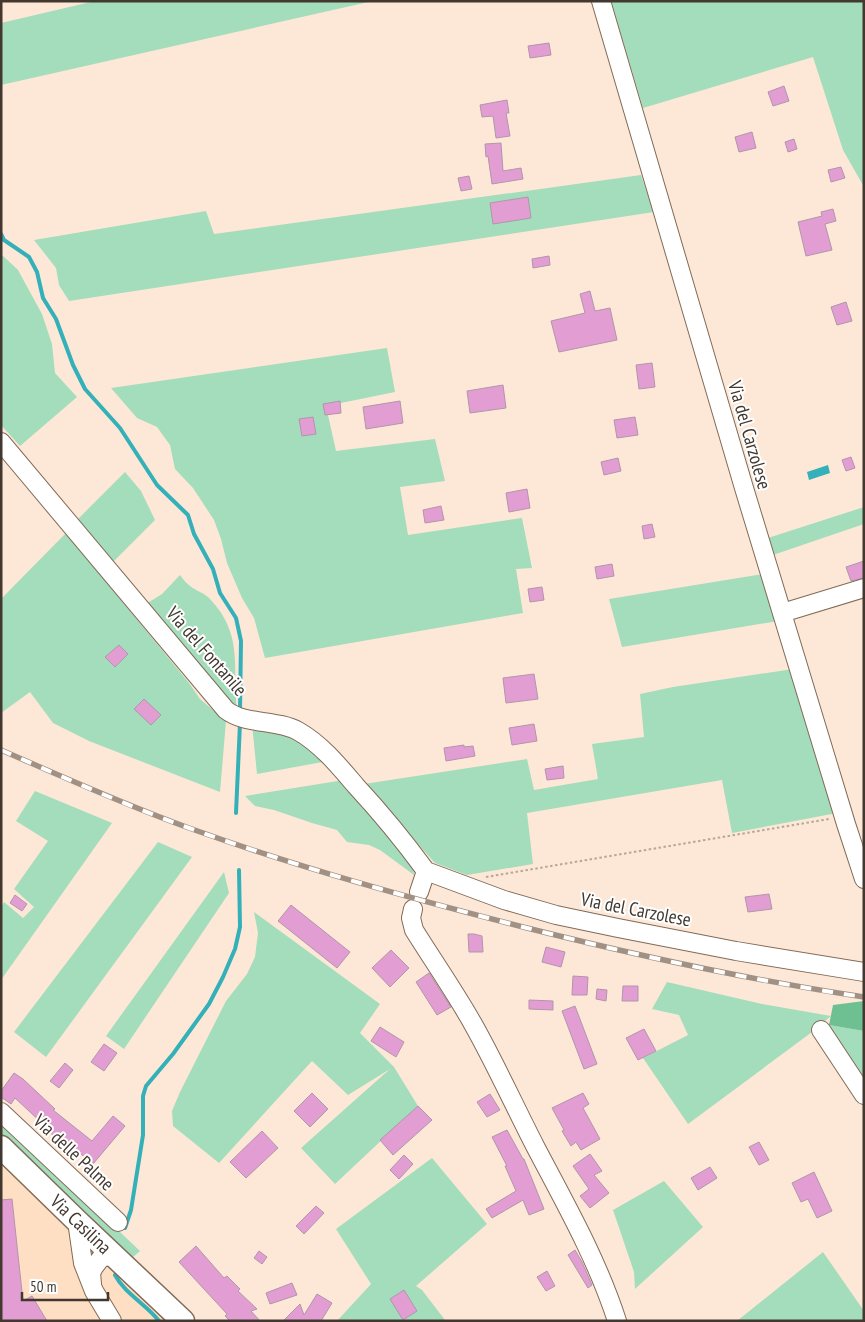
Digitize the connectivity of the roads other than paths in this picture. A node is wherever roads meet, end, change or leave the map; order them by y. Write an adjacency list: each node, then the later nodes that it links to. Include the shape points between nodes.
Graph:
1 (601, 1): 4 (street, Via del Carzolese)
2 (1, 442): 6 (street, Via del Fontanile, via 218,701 229,712 286,726 313,741 367,798)
3 (864, 588): 4 (street)
4 (782, 613): 5 (street, Via del Carzolese)
5 (862, 869)
6 (426, 871): 7 (street); 9 (street, Via del Carzolese, via 499,899 556,915)
7 (419, 892)
8 (413, 909): 18 (street, via 413,928 486,1048 581,1232)
9 (864, 972)
10 (821, 1030): 11 (street)
11 (864, 1095)
12 (1, 1112): 14 (street, Via delle Palme)
13 (1, 1147): 15 (main road, Via Casilina, via 77,1221)
14 (118, 1222)
15 (98, 1251): 16 (street, via 82,1263); 17 (main road, Via Casilina)
16 (112, 1321)
17 (182, 1321)
18 (617, 1321)

